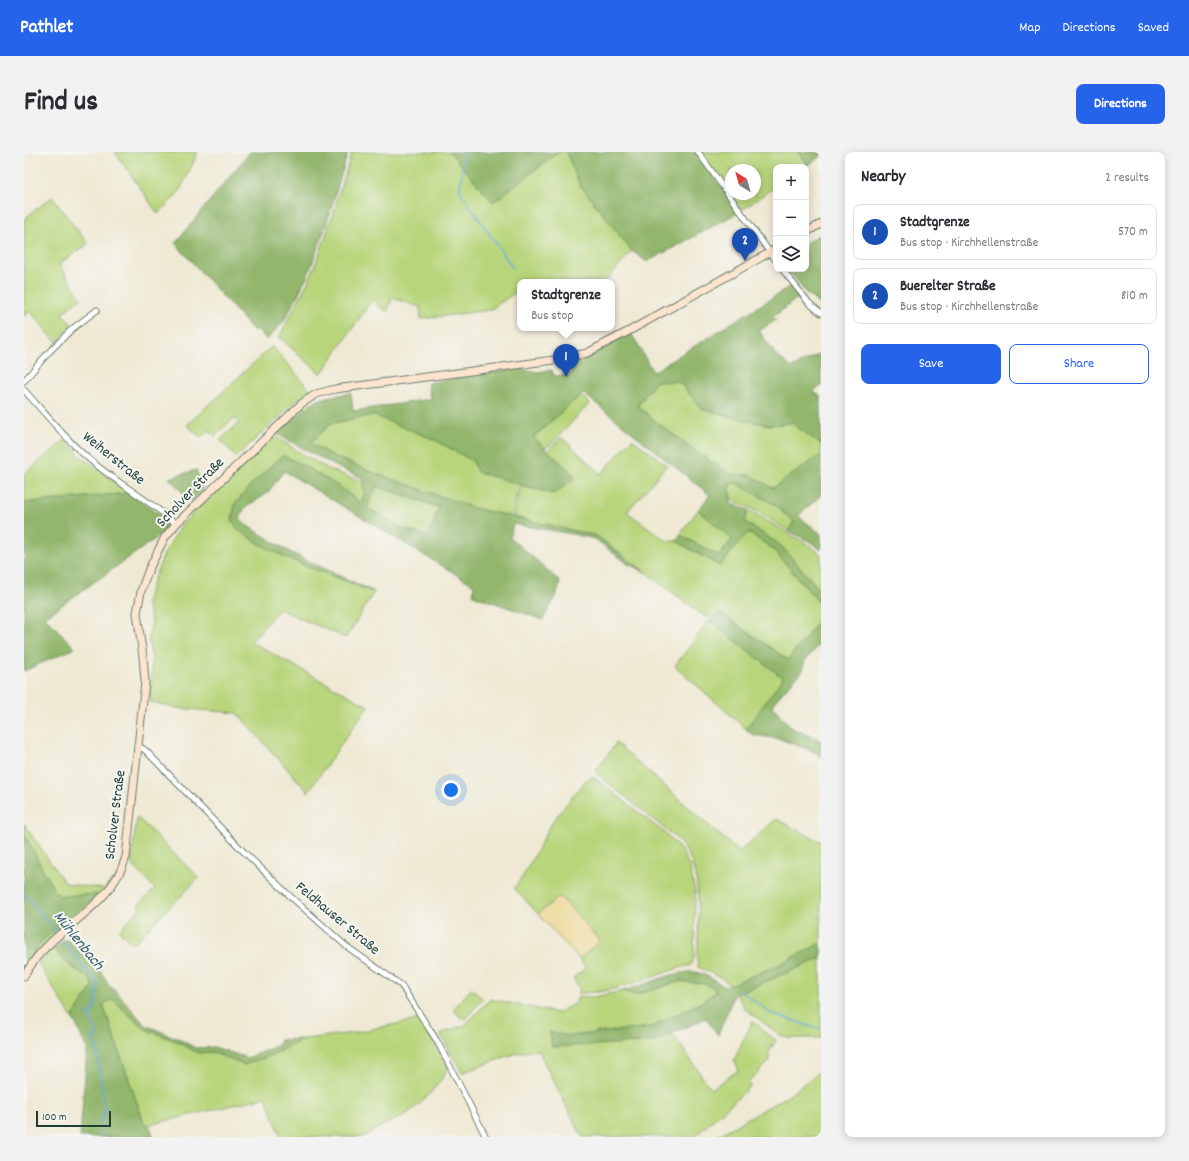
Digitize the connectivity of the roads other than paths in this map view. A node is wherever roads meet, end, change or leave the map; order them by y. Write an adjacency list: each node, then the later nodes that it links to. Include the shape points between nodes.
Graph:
1 (698, 152): 4 (street)
2 (821, 224): 3 (street)
3 (809, 230)
4 (773, 250): 10 (street, Scholver Straße, via 587,353 568,358 335,389 316,394 301,404)
5 (784, 272): 7 (street, via 809,303)
6 (97, 310): 8 (street, via 72,328)
7 (821, 313)
8 (24, 381)
9 (24, 390): 10 (street, Weiherstraße, via 80,451)
10 (176, 524): 11 (street, Scholver Straße, via 165,537 149,569 137,613 145,682)
11 (137, 746): 12 (street, Scholver Straße, via 123,868 116,882 44,949); 13 (street, Feldhauser Straße, via 146,751 291,897 346,946 400,985 437,1041)
12 (24, 976)
13 (486, 1137)

